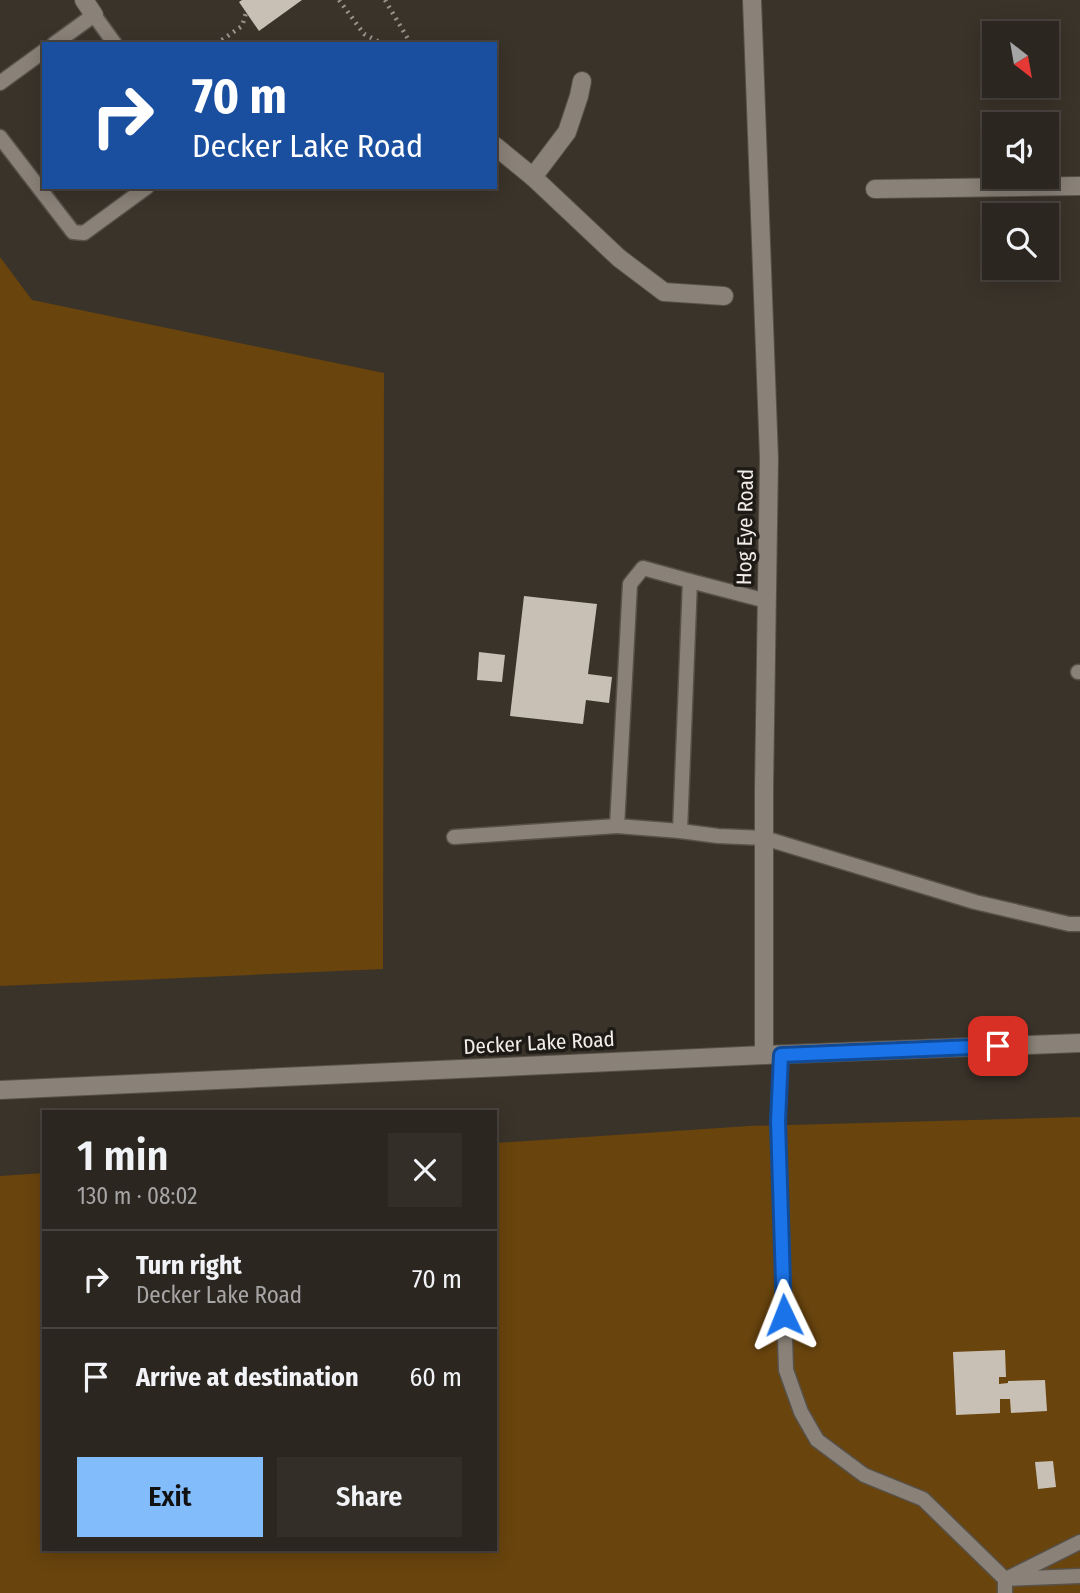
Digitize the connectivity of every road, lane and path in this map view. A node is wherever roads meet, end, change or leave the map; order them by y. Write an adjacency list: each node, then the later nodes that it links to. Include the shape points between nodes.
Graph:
1 (339, 0): 9 (path, via 364,34)
2 (385, 0): 10 (path)
3 (752, 0): 22 (street, Hog Eye Road, via 769,458)
4 (89, 7): 6 (lane); 7 (lane)
5 (246, 13): 8 (path, via 242,26)
6 (56, 42)
7 (114, 42)
8 (219, 42)
9 (379, 42)
10 (410, 42)
11 (42, 52): 13 (lane)
12 (582, 81): 16 (street, via 567,132)
13 (0, 83)
14 (0, 137): 18 (lane, via 73,232 84,233)
15 (497, 148): 16 (street)
16 (533, 177): 20 (street, via 619,258 664,292)
17 (1080, 186): 19 (street)
18 (144, 189)
19 (875, 189)
20 (724, 296)
21 (690, 581): 22 (lane); 23 (lane, via 643,568 630,584); 24 (lane)
22 (767, 601): 26 (street, Hog Eye Road)
23 (617, 826): 24 (lane); 25 (lane)
24 (680, 831): 26 (lane)
25 (454, 836)
26 (764, 838): 27 (lane, via 975,902); 29 (street, Hog Eye Road)
27 (1080, 924)
28 (1080, 1043): 29 (street, Decker Lake Road)
29 (773, 1055): 30 (street, Decker Lake Road); 33 (lane, via 786,1370 801,1412 817,1440 864,1475 923,1499)
30 (0, 1090)
31 (1080, 1542): 33 (lane)
32 (1080, 1576): 33 (lane)
33 (1005, 1586)

